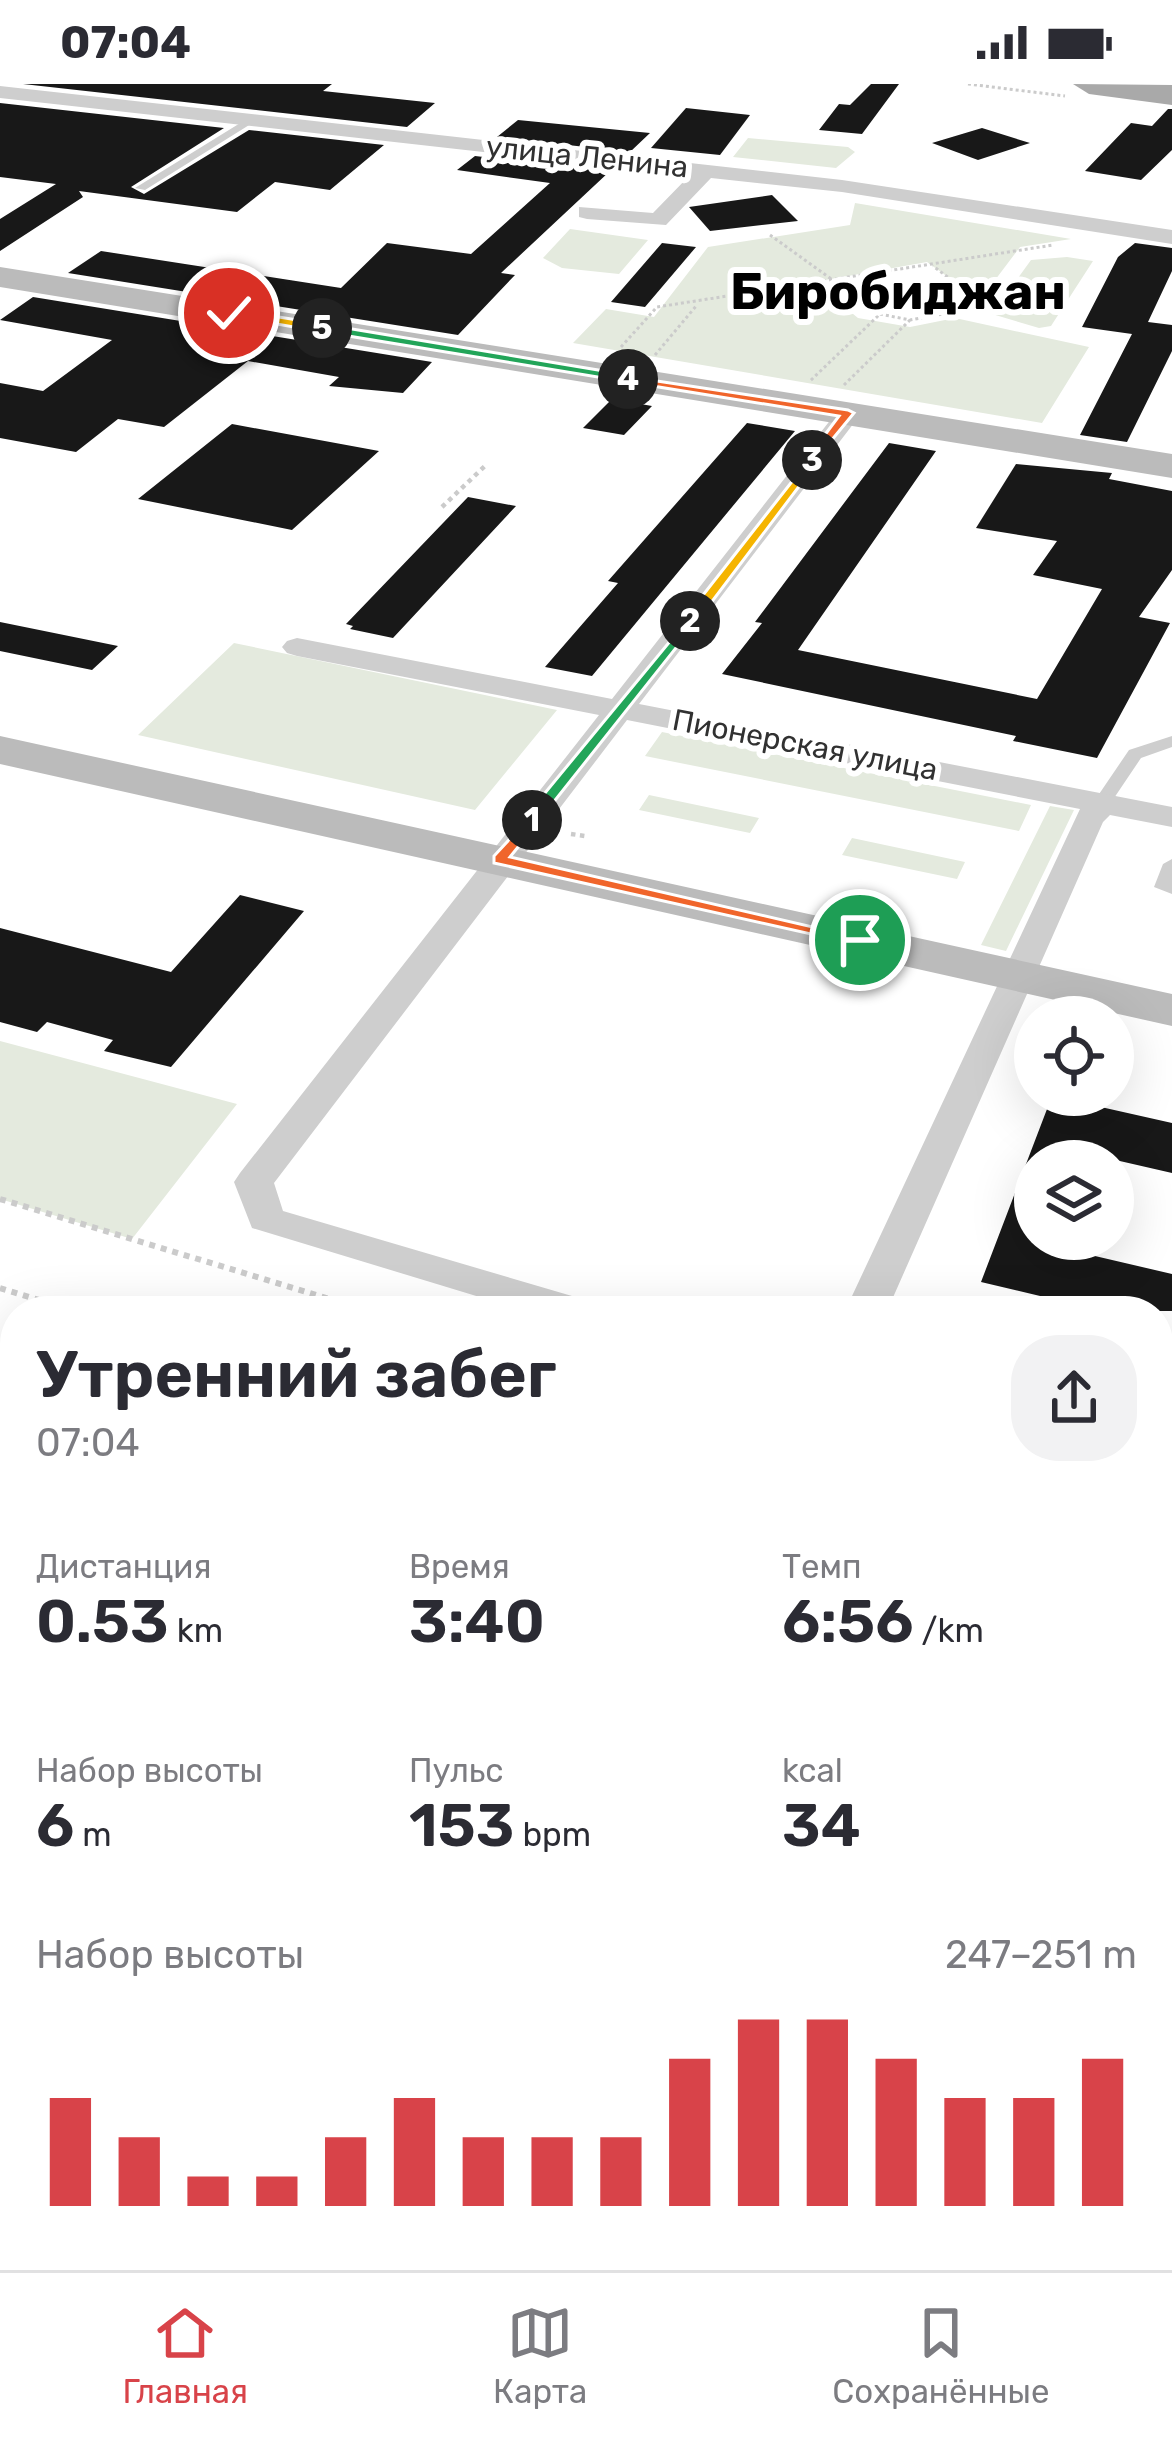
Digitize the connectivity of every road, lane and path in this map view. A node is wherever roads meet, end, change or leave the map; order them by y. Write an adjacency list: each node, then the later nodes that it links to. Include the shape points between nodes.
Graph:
1 (1089, 84): 3 (main road)
2 (0, 92): 4 (street, улица Ленина)
3 (1172, 94)
4 (250, 120): 5 (street, улица Ленина); 6 (lane)
5 (707, 170): 7 (street, via 658,220); 9 (street, улица Ленина)
6 (142, 188)
7 (587, 212)
8 (770, 236): 13 (path)
9 (1172, 237)
10 (1071, 242): 11 (path)
11 (932, 266): 13 (path); 16 (path, via 986,306)
12 (0, 277): 19 (main road)
13 (838, 282): 14 (path); 15 (path)
14 (700, 302): 17 (path, via 658,307); 18 (path)
15 (880, 314): 16 (path); 19 (path, via 806,385)
16 (910, 320): 19 (path)
17 (614, 354)
18 (650, 360)
19 (838, 398): 21 (main road); 24 (street)
20 (487, 464): 22 (path)
21 (1172, 466)
22 (442, 507)
23 (297, 647): 24 (street, Пионерская улица)
24 (623, 709): 27 (street, Пионерская улица); 31 (street)
25 (1172, 742): 27 (lane, via 1135,754)
26 (0, 750): 31 (main road)
27 (1102, 803): 28 (street, Пионерская улица); 34 (street)
28 (1172, 817)
29 (571, 834): 30 (path)
30 (585, 836)
31 (500, 859): 34 (main road); 38 (street, via 254,1182 266,1220)
32 (1172, 864): 33 (lane, via 1163,886)
33 (1172, 889)
34 (1018, 975): 35 (main road); 39 (street)
35 (1172, 1010)
36 (0, 1199): 37 (path)
37 (320, 1296)
38 (523, 1296)
39 (873, 1296)

